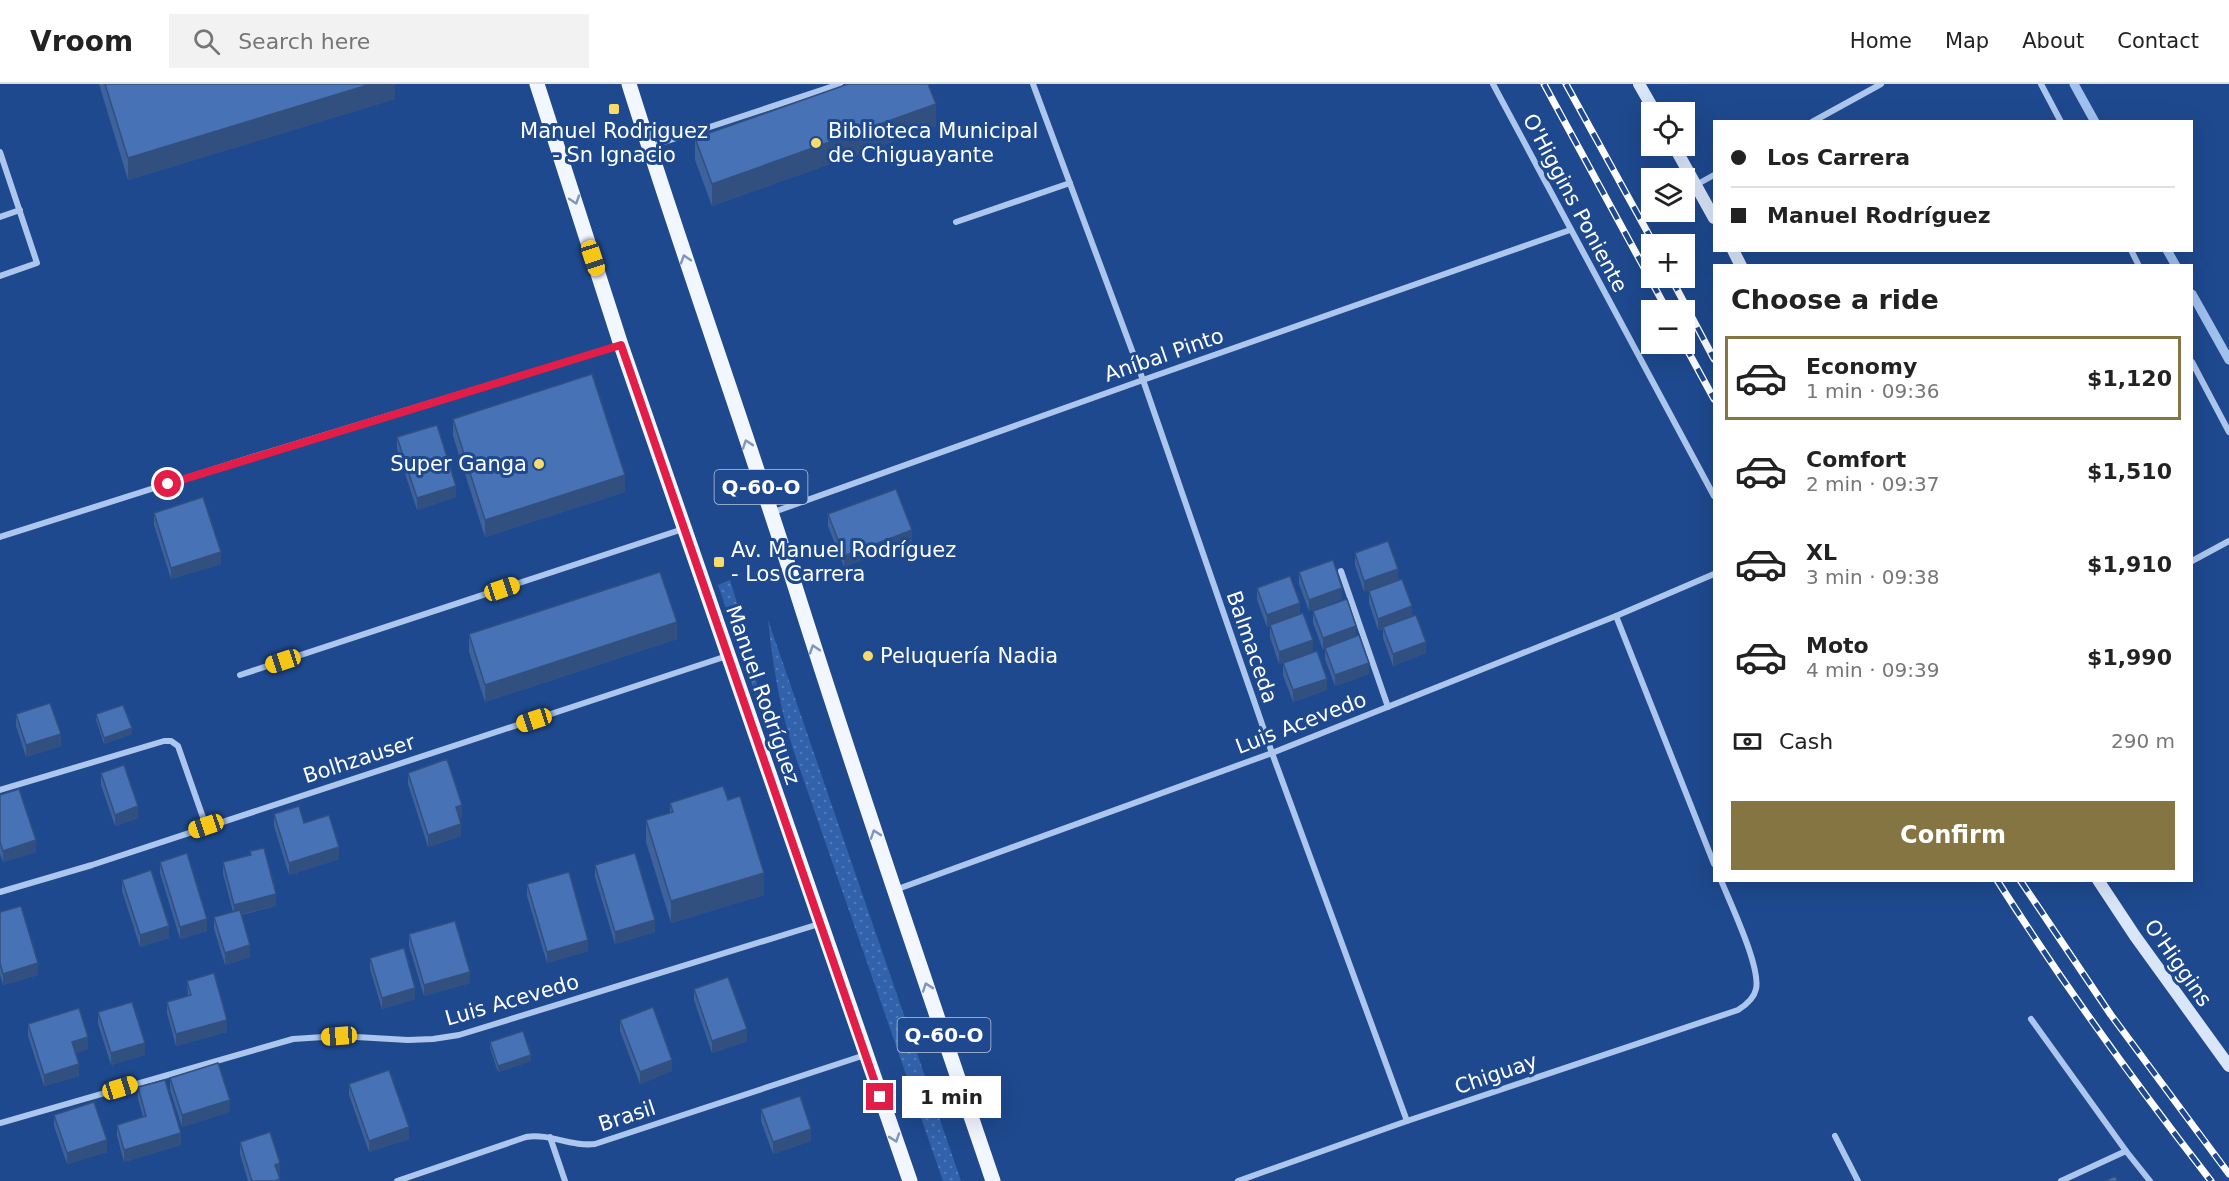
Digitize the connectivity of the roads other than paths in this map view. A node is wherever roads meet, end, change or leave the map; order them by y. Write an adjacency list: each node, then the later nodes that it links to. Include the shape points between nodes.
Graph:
1 (537, 84): 24 (main road, Manuel Rodríguez / Q-60-O, one-way to 24)
2 (629, 84): 12 (main road, Q-60-O)
3 (840, 84): 12 (street)
4 (1034, 84): 16 (street, Balmaceda)
5 (1493, 84): 22 (street, O'Higgins Poniente)
6 (1640, 84): 9 (street)
7 (1881, 84): 10 (street)
8 (2041, 84): 11 (street)
9 (1650, 102)
10 (1816, 120)
11 (2060, 120)
12 (649, 147): 29 (main road, Q-60-O, one-way to 12)
13 (0, 152): 18 (street)
14 (1680, 156): 17 (street)
15 (1713, 176): 17 (street)
16 (1070, 183): 21 (street); 26 (street, Balmaceda)
17 (1696, 185): 19 (street)
18 (20, 210): 20 (street); 23 (street, via 37,263)
19 (1713, 216)
20 (0, 217)
21 (956, 222)
22 (1570, 230): 26 (street, Aníbal Pinto); 28 (street, O'Higgins Poniente)
23 (0, 276)
24 (621, 345): 30 (main road, Manuel Rodríguez / Q-60-O); 31 (street)
25 (2193, 364): 27 (street)
26 (1143, 380): 29 (street, Aníbal Pinto); 40 (street, Balmaceda)
27 (2229, 432)
28 (1713, 494)
29 (770, 513): 46 (main road, Q-60-O, one-way to 29)
30 (684, 529): 37 (main road, Manuel Rodríguez / Q-60-O); 38 (street)
31 (0, 537)
32 (2229, 541): 33 (street)
33 (2193, 560)
34 (1341, 571): 39 (street)
35 (1713, 574): 36 (street, Luis Acevedo)
36 (1616, 616): 39 (street, Luis Acevedo); 43 (street)
37 (728, 656): 42 (street, Bolhzauser); 48 (main road, Manuel Rodríguez / Q-60-O)
38 (240, 675)
39 (1388, 707): 40 (street, Luis Acevedo)
40 (1272, 753): 46 (street, Luis Acevedo); 52 (street, Balmaceda)
41 (0, 790): 42 (street, via 171,741 178,746)
42 (206, 826): 47 (street, Bolhzauser)
43 (1713, 861)
44 (1722, 882): 52 (street, Chiguay, via 1756,978 1756,989 1747,1005)
45 (2099, 882): 51 (street, O'Higgins)
46 (894, 890): 60 (main road, Q-60-O, one-way to 46)
47 (0, 892)
48 (820, 924): 50 (main road, Manuel Rodríguez / Q-60-O); 53 (street, Luis Acevedo, via 459,1035 408,1040 339,1036 293,1039)
49 (2031, 1019): 56 (street)
50 (866, 1054): 55 (street, Brasil, via 595,1144); 59 (main road, Manuel Rodríguez / Q-60-O, one-way to 59)
51 (2229, 1066)
52 (1407, 1121): 61 (street, Chiguay)
53 (0, 1124)
54 (1835, 1136): 62 (street)
55 (550, 1137): 57 (street, Brasil, via 526,1137); 58 (street)
56 (2126, 1151): 63 (street); 64 (street)
57 (397, 1181)
58 (565, 1181)
59 (910, 1181)
60 (993, 1181)
61 (1238, 1181)
62 (1858, 1181)
63 (2061, 1181)
64 (2150, 1181)

